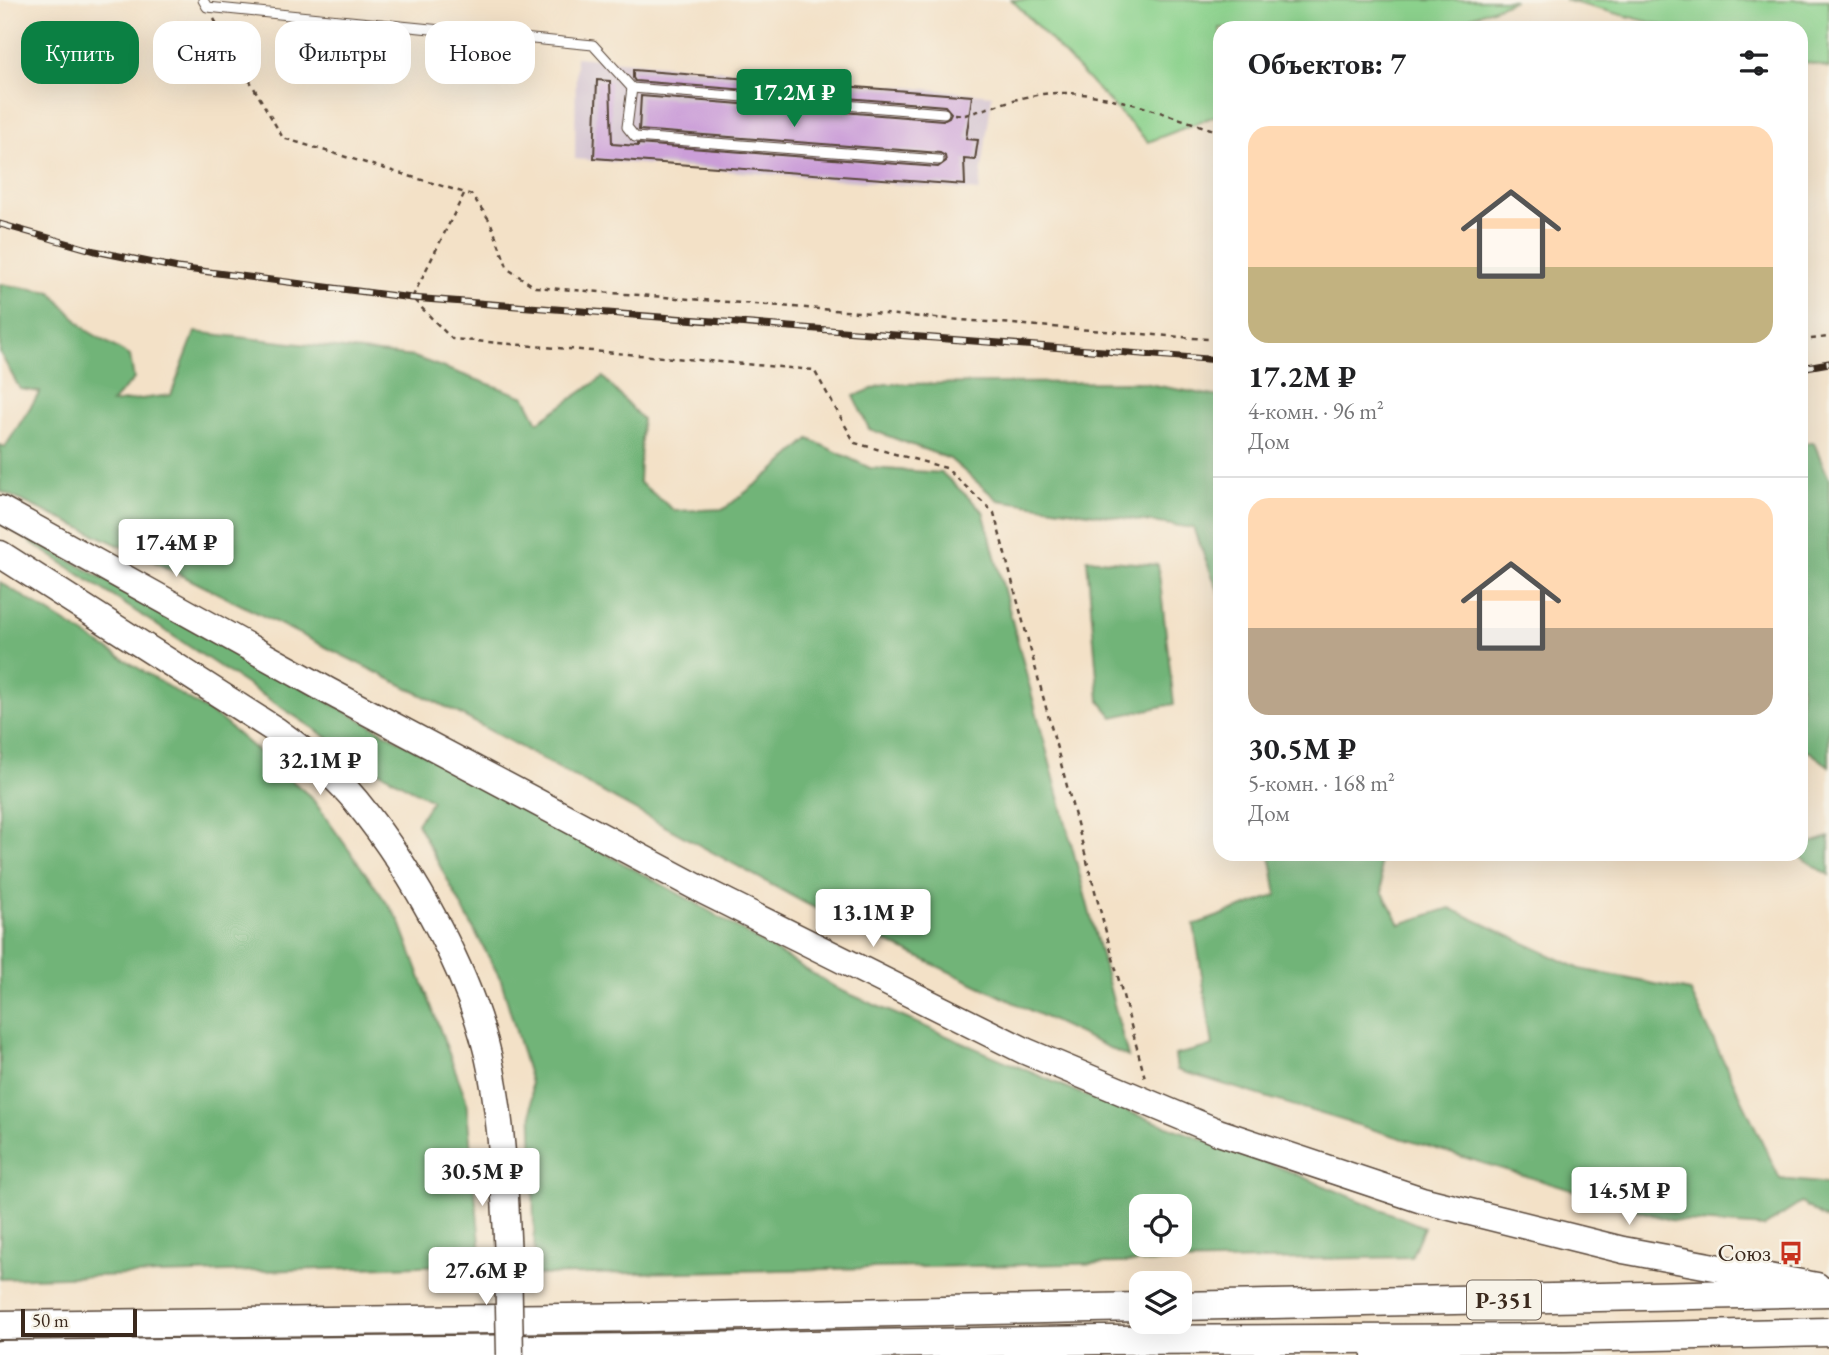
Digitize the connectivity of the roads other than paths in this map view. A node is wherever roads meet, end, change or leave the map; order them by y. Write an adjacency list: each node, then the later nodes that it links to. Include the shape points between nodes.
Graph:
1 (205, 4): 2 (lane, via 593,45)
2 (632, 88): 3 (lane); 4 (lane, via 627,127 635,137)
3 (944, 113)
4 (939, 160)
5 (0, 509): 7 (main road, via 328,691 704,891 1026,1051 1218,1132 1422,1200 1623,1250)
6 (0, 554): 15 (main road, bridge, via 287,738 335,779 375,827 417,892 445,942 480,1025 491,1066 508,1259)
7 (1829, 1290): 8 (main road, Р-351)
8 (1192, 1306)
9 (1129, 1307): 10 (main road)
10 (0, 1325)
11 (1829, 1332): 12 (main road, Р-351)
12 (1565, 1338): 13 (main road, Р-351); 17 (main road, via 1520,1346)
13 (641, 1348): 14 (main road, Р-351); 16 (main road)
14 (0, 1355)
15 (510, 1355)
16 (704, 1355)
17 (1375, 1355)

